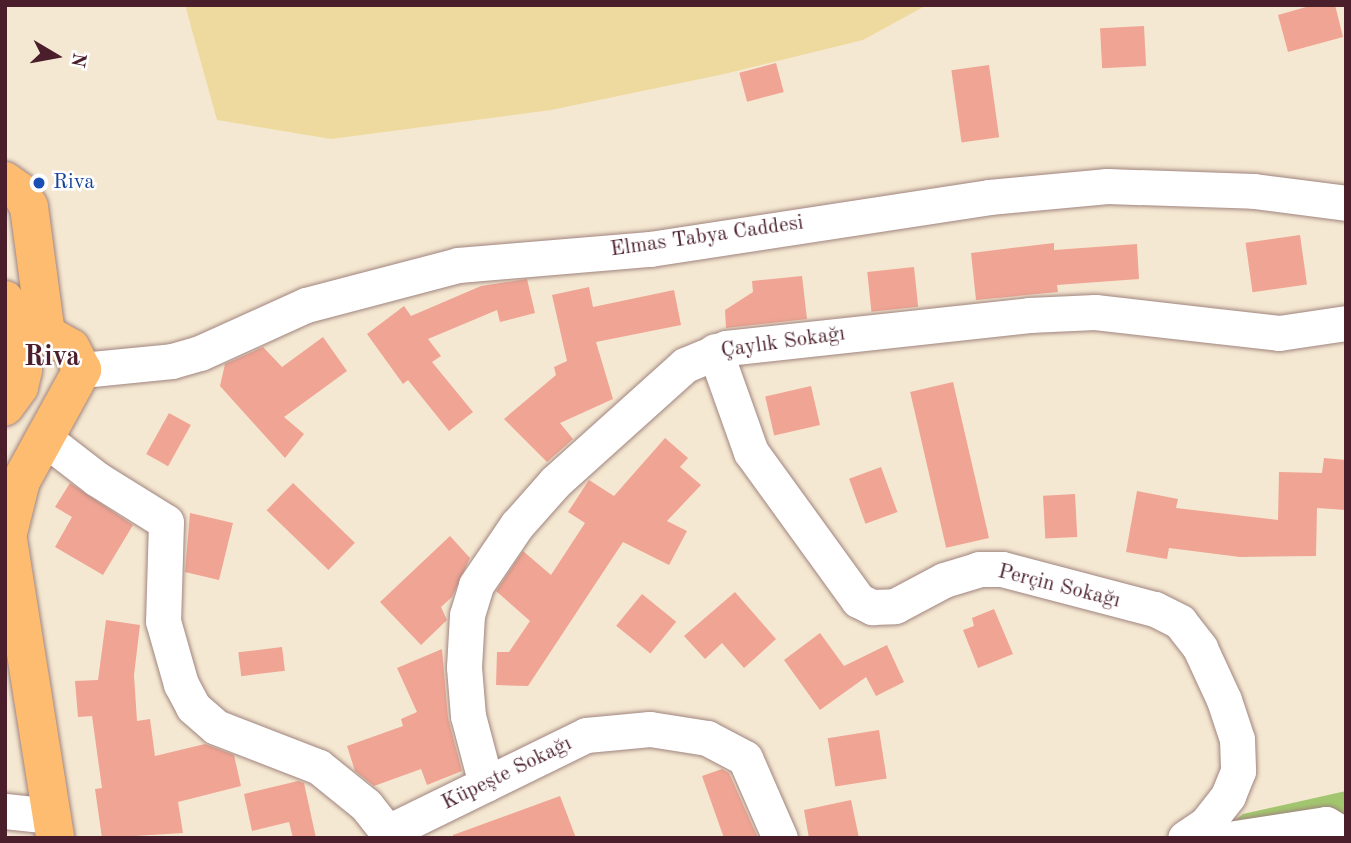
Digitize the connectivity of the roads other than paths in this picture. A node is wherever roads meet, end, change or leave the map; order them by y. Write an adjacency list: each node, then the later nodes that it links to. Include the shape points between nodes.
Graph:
1 (5, 180): 6 (main road, via 20,191 29,207)
2 (1346, 203): 7 (street, Elmas Tabya Caddesi, via 1254,191 1107,186 769,227 676,246 458,265 306,305 181,359)
3 (5, 300): 6 (main road, via 18,327)
4 (1346, 323): 5 (street, Çaylık Sokağı, via 1279,333 1095,312 1042,314)
5 (715, 351): 10 (street, Çaylık Sokağı, via 685,365 555,482 517,525 475,585 467,615 464,667 468,716); 13 (street, Perçin Sokağı, via 751,452 858,600 872,607 895,606 944,580 979,569 1002,569 1155,609 1180,622 1199,648 1237,739 1238,771)
6 (24, 369): 7 (main road); 7 (main road, via 71,348)
7 (74, 385): 8 (main road)
8 (26, 458): 9 (main road); 14 (street, via 97,479 166,522 163,621 181,684 193,707 216,727 319,767)
9 (7, 525): 12 (main road)
10 (486, 785): 14 (street, Küpeşte Sokağı); 16 (street, Küpeşte Sokağı, via 534,757 586,735 618,728 707,738 745,758)
11 (5, 811): 12 (street)
12 (53, 827)
13 (1213, 834): 15 (street, via 1326,824)
14 (391, 835)
15 (1346, 836)
16 (780, 838)

